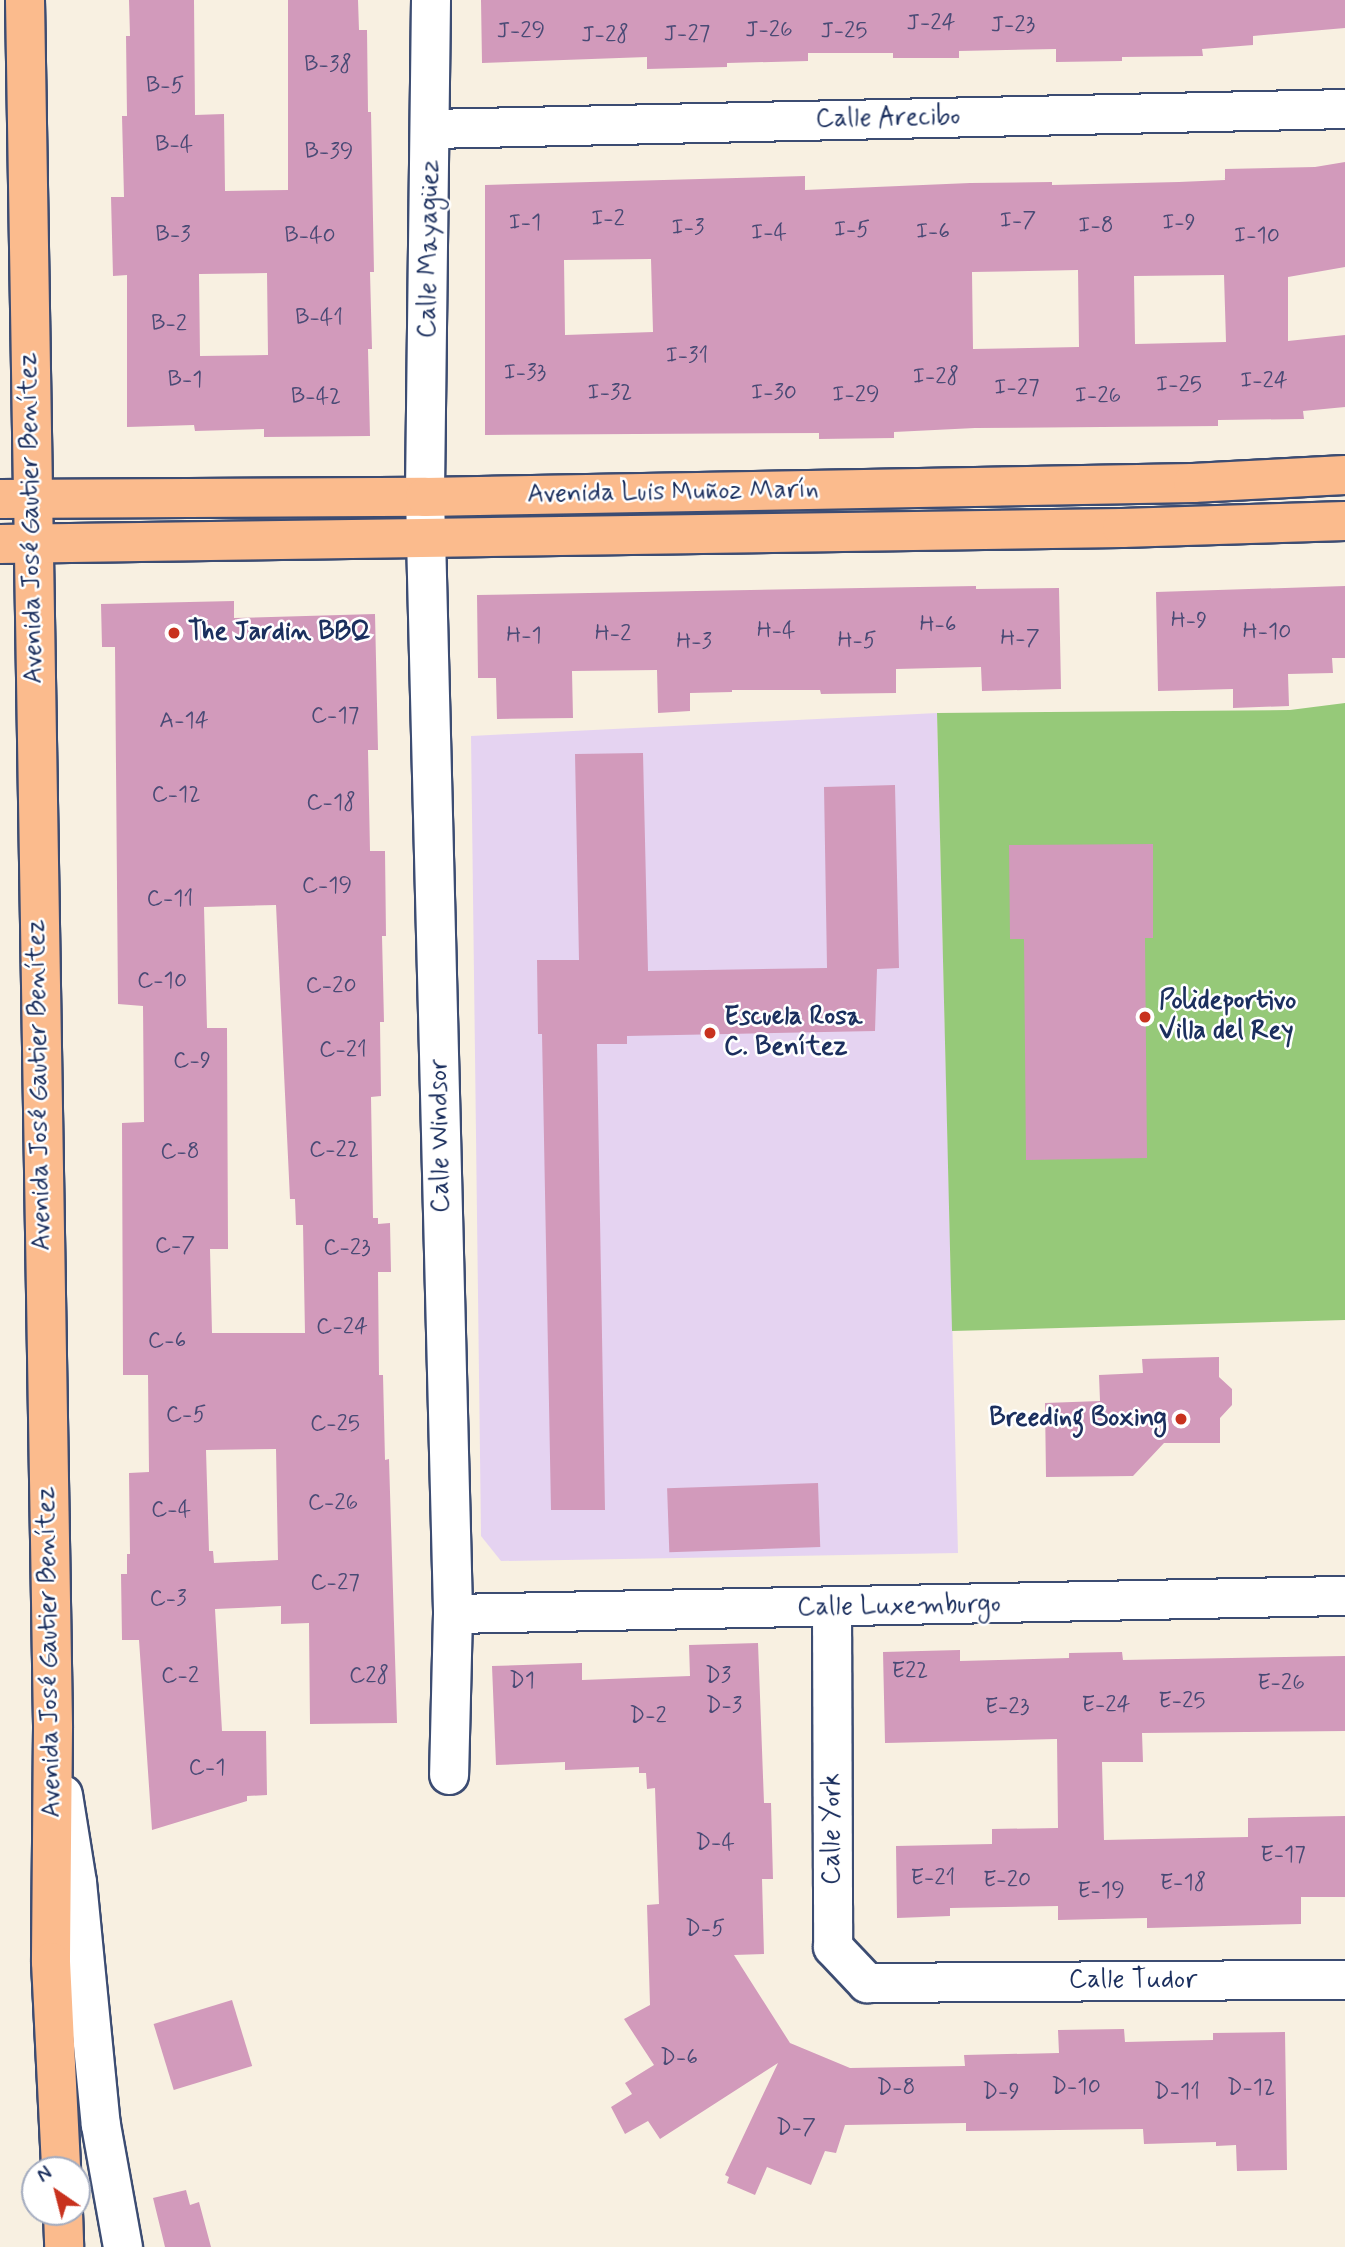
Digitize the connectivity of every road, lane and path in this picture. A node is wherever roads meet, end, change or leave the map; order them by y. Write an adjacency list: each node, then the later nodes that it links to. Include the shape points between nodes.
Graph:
1 (25, 0): 7 (main road, Avenida José Gautier Benítez)
2 (430, 0): 4 (street, Calle Mayagüez)
3 (1345, 109): 4 (street, Calle Arecibo)
4 (432, 129): 6 (street, Calle Mayagüez)
5 (1345, 475): 6 (main road, Avenida Luis Muñoz Marín, via 1193,483)
6 (425, 497): 7 (main road, Avenida Luis Muñoz Marín); 9 (street, Calle Windsor)
7 (16, 499): 10 (main road, Avenida José Gautier Benítez)
8 (1345, 521): 9 (main road, Avenida Luis Muñoz Marín)
9 (427, 539): 10 (main road, Avenida Luis Muñoz Marín); 13 (street, Calle Windsor)
10 (16, 543): 14 (main road, Avenida José Gautier Benítez)
11 (1345, 1596): 12 (street, Calle Luxemburgo)
12 (832, 1608): 13 (street, Calle Luxemburgo); 17 (street, Calle York, via 833,1947 867,1983)
13 (453, 1615): 15 (street, Calle Windsor)
14 (53, 1728): 18 (main road, Avenida José Gautier Benítez, via 51,1962); 21 (street, via 77,1882 100,2124)
15 (449, 1775)
16 (1345, 1980): 17 (street, Calle Tudor)
17 (921, 1982)
18 (60, 2156)
19 (63, 2226): 20 (main road)
20 (64, 2247)
21 (123, 2247)

